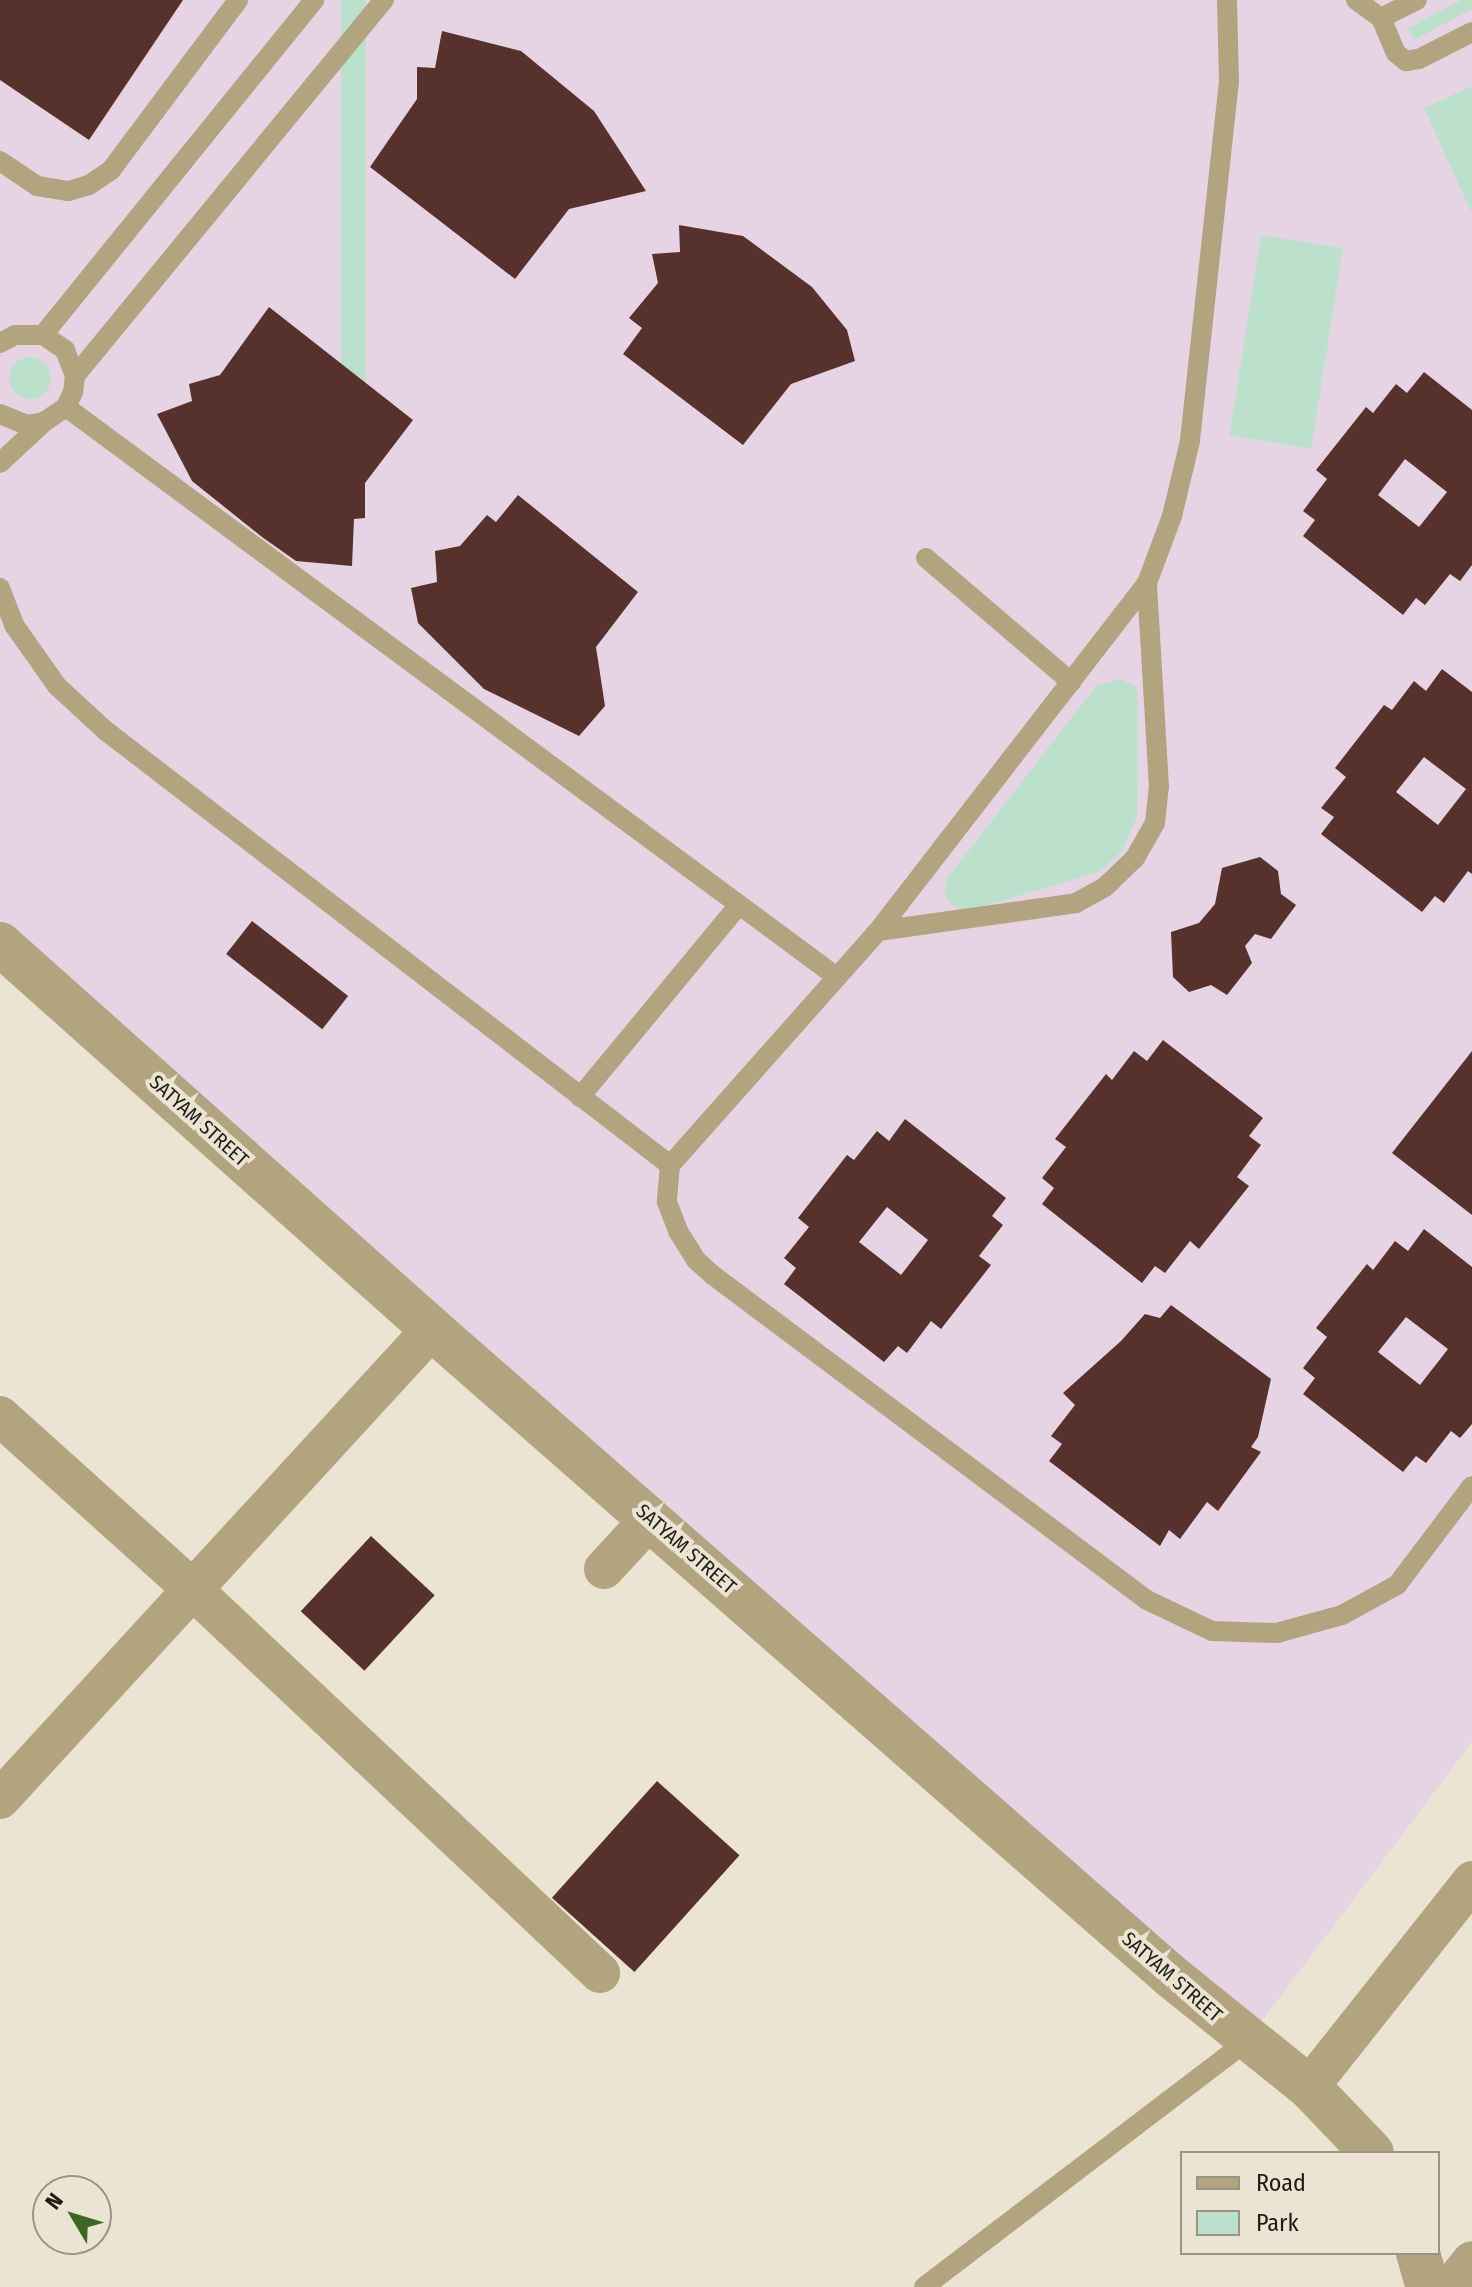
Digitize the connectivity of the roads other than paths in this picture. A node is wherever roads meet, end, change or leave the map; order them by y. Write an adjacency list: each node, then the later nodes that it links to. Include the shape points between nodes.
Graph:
1 (238, 0): 9 (lane, via 111,170 89,185 69,191 37,186)
2 (314, 0): 10 (lane)
3 (384, 0): 12 (lane)
4 (1227, 0): 18 (lane, via 1229,81 1190,441 1172,516)
5 (1356, 0): 7 (lane)
6 (1417, 0): 7 (lane)
7 (1381, 18): 8 (lane, via 1396,53 1406,61)
8 (1472, 32)
9 (0, 161)
10 (43, 335): 11 (lane, via 15,335); 12 (lane, via 65,350)
11 (0, 343)
12 (75, 376): 13 (lane)
13 (66, 407): 15 (lane); 21 (lane)
14 (0, 414): 15 (lane, via 27,425)
15 (44, 422): 16 (lane)
16 (0, 463)
17 (926, 558): 20 (lane)
18 (1147, 583): 20 (lane); 22 (lane, via 1159,787 1155,823 1135,858 1105,887 1076,903)
19 (0, 588): 25 (lane, via 14,625 57,686 106,731)
20 (1071, 682): 22 (lane)
21 (739, 905): 24 (lane); 25 (lane)
22 (878, 931): 24 (lane)
23 (0, 944): 27 (street, SATYAM STREET)
24 (837, 977): 26 (lane)
25 (580, 1097): 26 (lane)
26 (670, 1165): 29 (lane, via 667,1202 678,1231 696,1260 714,1276 1147,1600 1212,1631 1277,1633 1342,1615 1397,1585)
27 (432, 1329): 30 (street, SATYAM STREET); 32 (street)
28 (0, 1416): 32 (street)
29 (1472, 1486)
30 (651, 1518): 31 (street); 36 (street, SATYAM STREET)
31 (604, 1569)
32 (193, 1590): 33 (street); 35 (street)
33 (6, 1782)
34 (1472, 1881): 37 (street)
35 (600, 1973)
36 (1247, 2041): 37 (street, SATYAM STREET); 41 (lane)
37 (1309, 2087): 38 (street, SATYAM STREET)
38 (1370, 2151)
39 (1419, 2255): 42 (street)
40 (1472, 2261): 43 (street)
41 (924, 2287)
42 (1428, 2287)
43 (1451, 2287)

